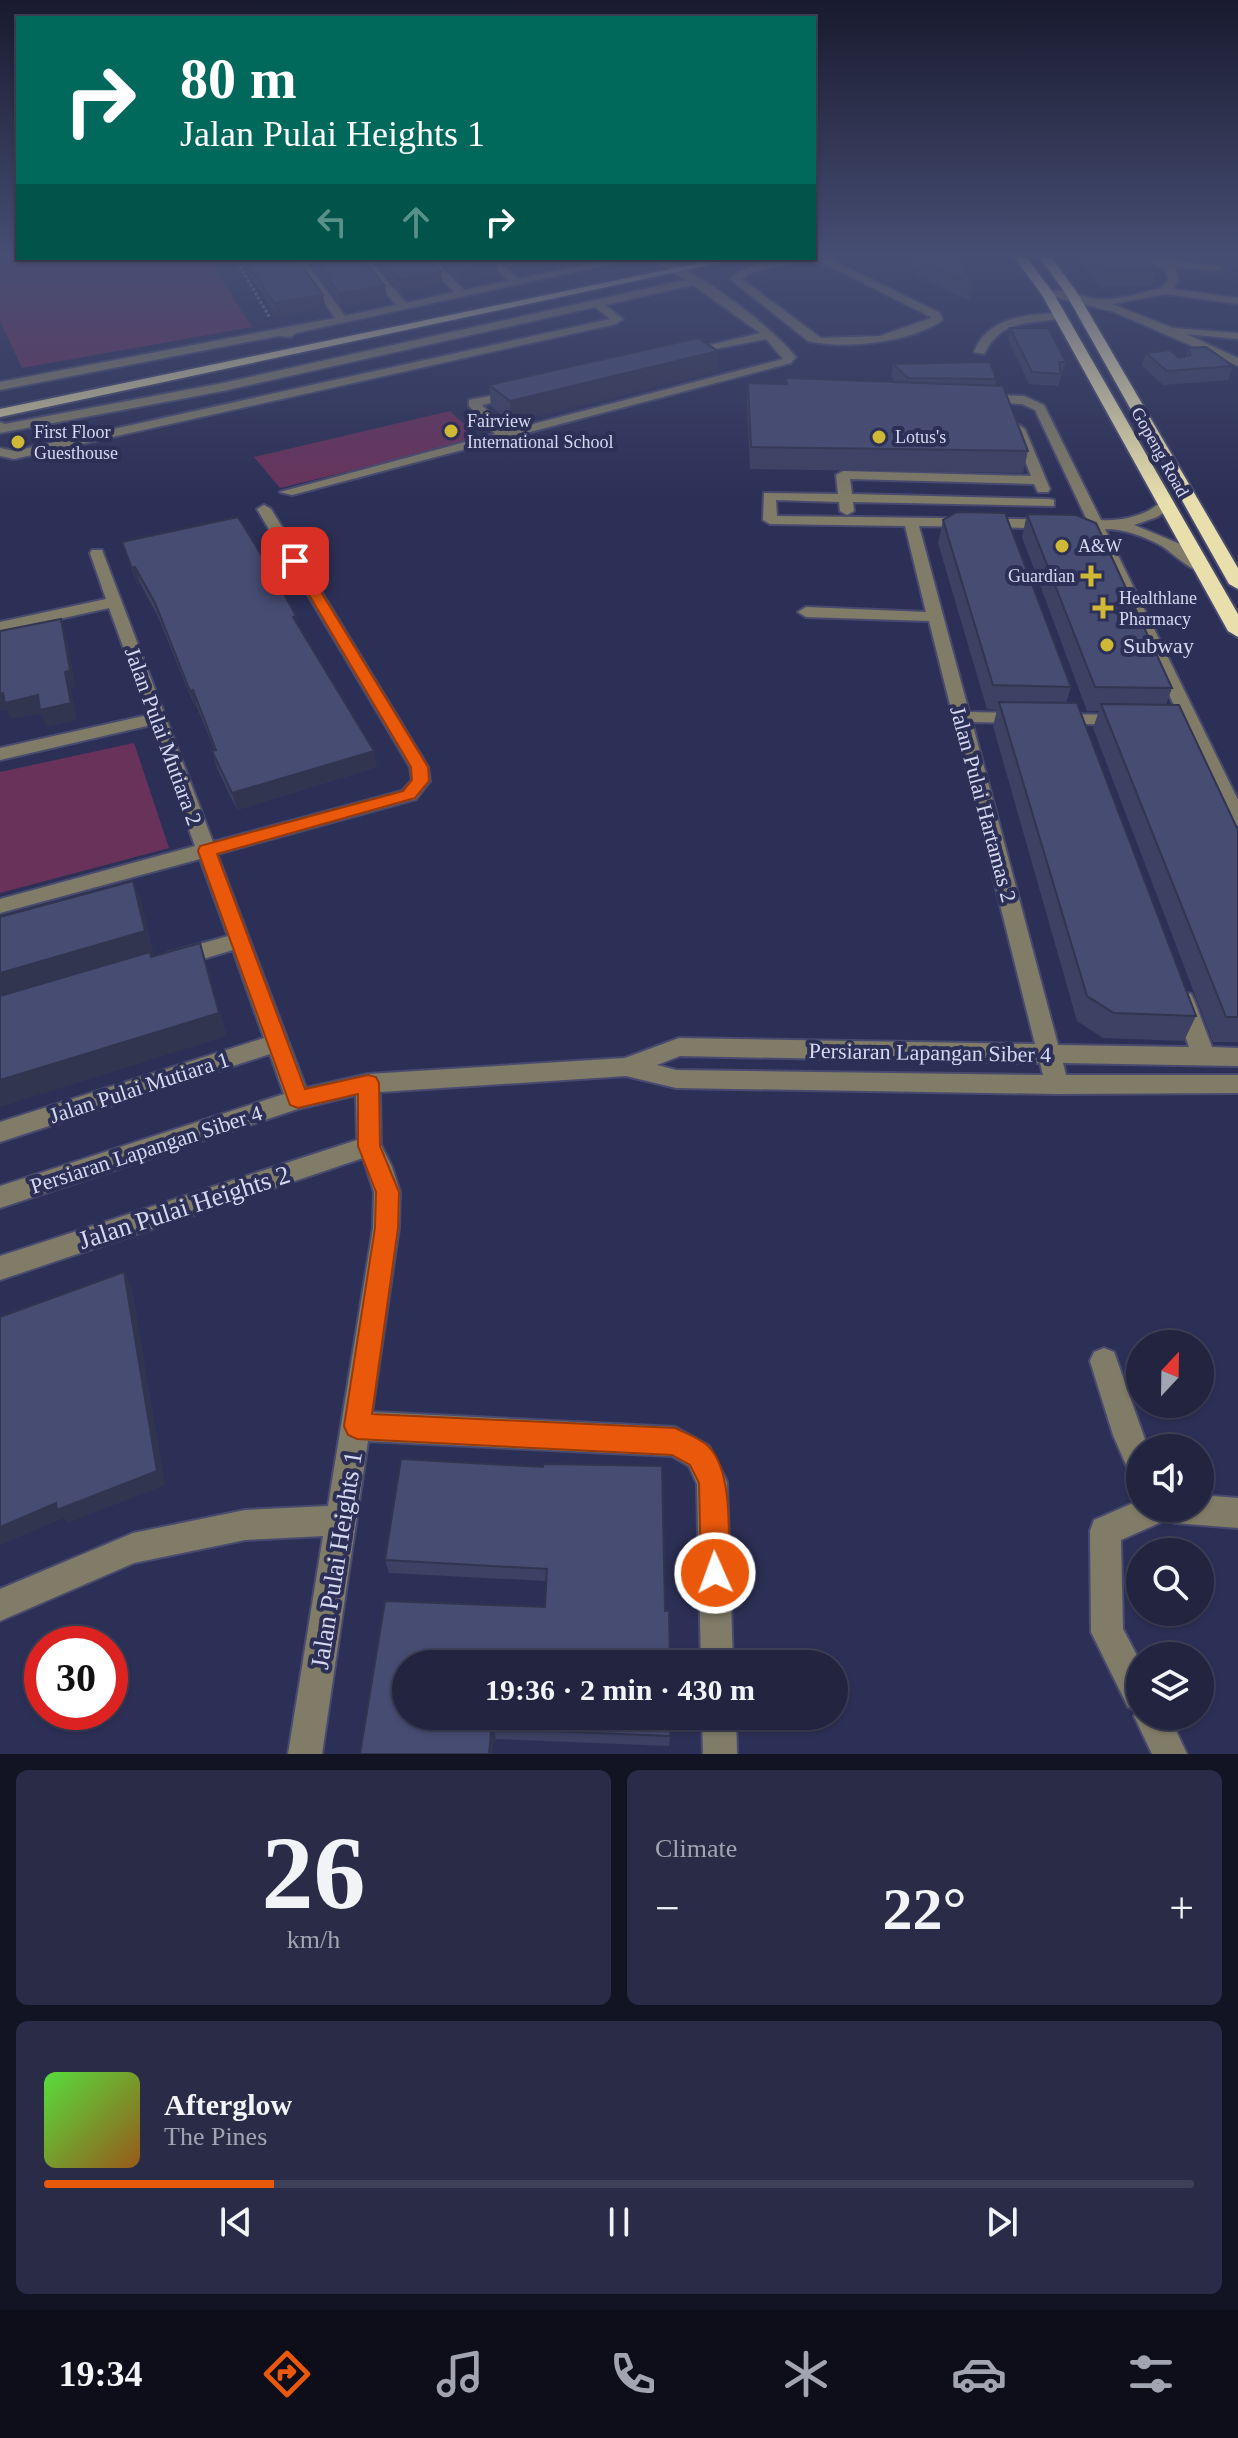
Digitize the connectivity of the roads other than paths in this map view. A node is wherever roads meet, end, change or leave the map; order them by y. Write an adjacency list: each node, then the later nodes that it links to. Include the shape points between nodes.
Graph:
1 (263, 336): 26 (street)
2 (307, 336): 15 (street)
3 (333, 336): 15 (main road)
4 (348, 336): 33 (main road)
5 (458, 336): 17 (street)
6 (548, 336): 21 (street)
7 (763, 336): 18 (street)
8 (768, 336): 25 (street, via 787,352 787,361)
9 (808, 336): 10 (street, via 821,341)
10 (890, 336)
11 (991, 336): 19 (street)
12 (1071, 336): 41 (highway, Gopeng Road)
13 (1096, 336): 50 (highway, Gopeng Road)
14 (1177, 336): 16 (street); 23 (street)
15 (319, 337): 31 (main road)
16 (1161, 342)
17 (422, 344): 21 (street); 27 (street)
18 (700, 350): 20 (street); 22 (street)
19 (980, 352)
20 (671, 357)
21 (442, 359): 32 (street)
22 (712, 359)
23 (1238, 362)
24 (724, 367): 25 (street)
25 (737, 375): 35 (street)
26 (1, 384)
27 (223, 387): 32 (street); 34 (street)
28 (536, 388): 35 (street, via 473,403)
29 (963, 399): 30 (street)
30 (1007, 400): 37 (street); 46 (street, via 1024,400 1040,408)
31 (0, 401)
32 (237, 405): 36 (street, via 14,455)
33 (0, 413)
34 (0, 428)
35 (504, 436): 38 (street)
36 (0, 452)
37 (1039, 480): 39 (street, via 843,475); 40 (street)
38 (287, 492)
39 (846, 499): 40 (street); 43 (street); 43 (street, via 769,496 770,520)
40 (1049, 503): 45 (street)
41 (1167, 504): 47 (street); 49 (highway, Gopeng Road)
42 (264, 509): 61 (street, via 419,767 421,781 409,795)
43 (848, 521): 44 (street)
44 (911, 523): 45 (street, via 1009,531); 53 (street, Jalan Pulai Hartamas 2)
45 (1057, 524): 46 (street)
46 (1095, 525): 47 (street); 60 (street, via 1184,722)
47 (1120, 525): 49 (street, via 1167,542)
48 (97, 553): 51 (street, Jalan Pulai Mutiara 2)
49 (1203, 569): 55 (highway, Gopeng Road)
50 (1238, 584)
51 (115, 602): 54 (street); 57 (street, Jalan Pulai Mutiara 2)
52 (806, 612): 53 (street)
53 (935, 617): 56 (street, Jalan Pulai Hartamas 2)
54 (0, 627)
55 (1238, 631)
56 (961, 717): 58 (street); 67 (street, Jalan Pulai Hartamas 2)
57 (158, 718): 59 (street); 61 (street, Jalan Pulai Mutiara 2)
58 (1135, 721)
59 (0, 754)
60 (1238, 820)
61 (207, 851): 62 (street); 63 (street, Jalan Pulai Mutiara 2)
62 (0, 906)
63 (240, 940): 64 (street); 66 (street, Jalan Pulai Mutiara 2)
64 (150, 967)
65 (1177, 984): 68 (street)
66 (277, 1043): 74 (street, Jalan Pulai Mutiara 2); 75 (street, Jalan Pulai Mutiara 1)
67 (1049, 1054): 68 (street, Persiaran Lapangan Siber 4); 70 (street, Persiaran Lapangan Siber 4, via 679,1047); 73 (street, Jalan Pulai Hartamas 2)
68 (1204, 1057): 69 (street, Persiaran Lapangan Siber 4)
69 (1238, 1057)
70 (626, 1067): 71 (street, Persiaran Lapangan Siber 4); 73 (street, Persiaran Lapangan Siber 4, via 676,1079)
71 (368, 1083): 74 (street, Persiaran Lapangan Siber 4); 76 (street, Jalan Pulai Heights 1)
72 (1238, 1084): 73 (street, Persiaran Lapangan Siber 4)
73 (1057, 1085)
74 (298, 1099): 77 (street, Persiaran Lapangan Siber 4)
75 (0, 1132)
76 (369, 1146): 78 (street, Jalan Pulai Heights 2); 80 (street, Jalan Pulai Heights 1, via 387,1192 386,1228)
77 (0, 1197)
78 (0, 1268)
79 (1104, 1361): 81 (street)
80 (357, 1426): 84 (street, Jalan Pulai Heights 1); 87 (street, via 675,1442 699,1456 712,1482)
81 (1127, 1434)
82 (1214, 1511): 83 (street)
83 (1238, 1513)
84 (342, 1520): 86 (street, via 245,1525 133,1548); 91 (street, Jalan Pulai Heights 1)
85 (1126, 1522): 88 (street, via 1105,1531 1107,1632)
86 (0, 1605)
87 (717, 1650)
88 (1126, 1668)
89 (719, 1730): 92 (street)
90 (1158, 1730): 93 (street)
91 (305, 1754)
92 (720, 1754)
93 (1170, 1754)

